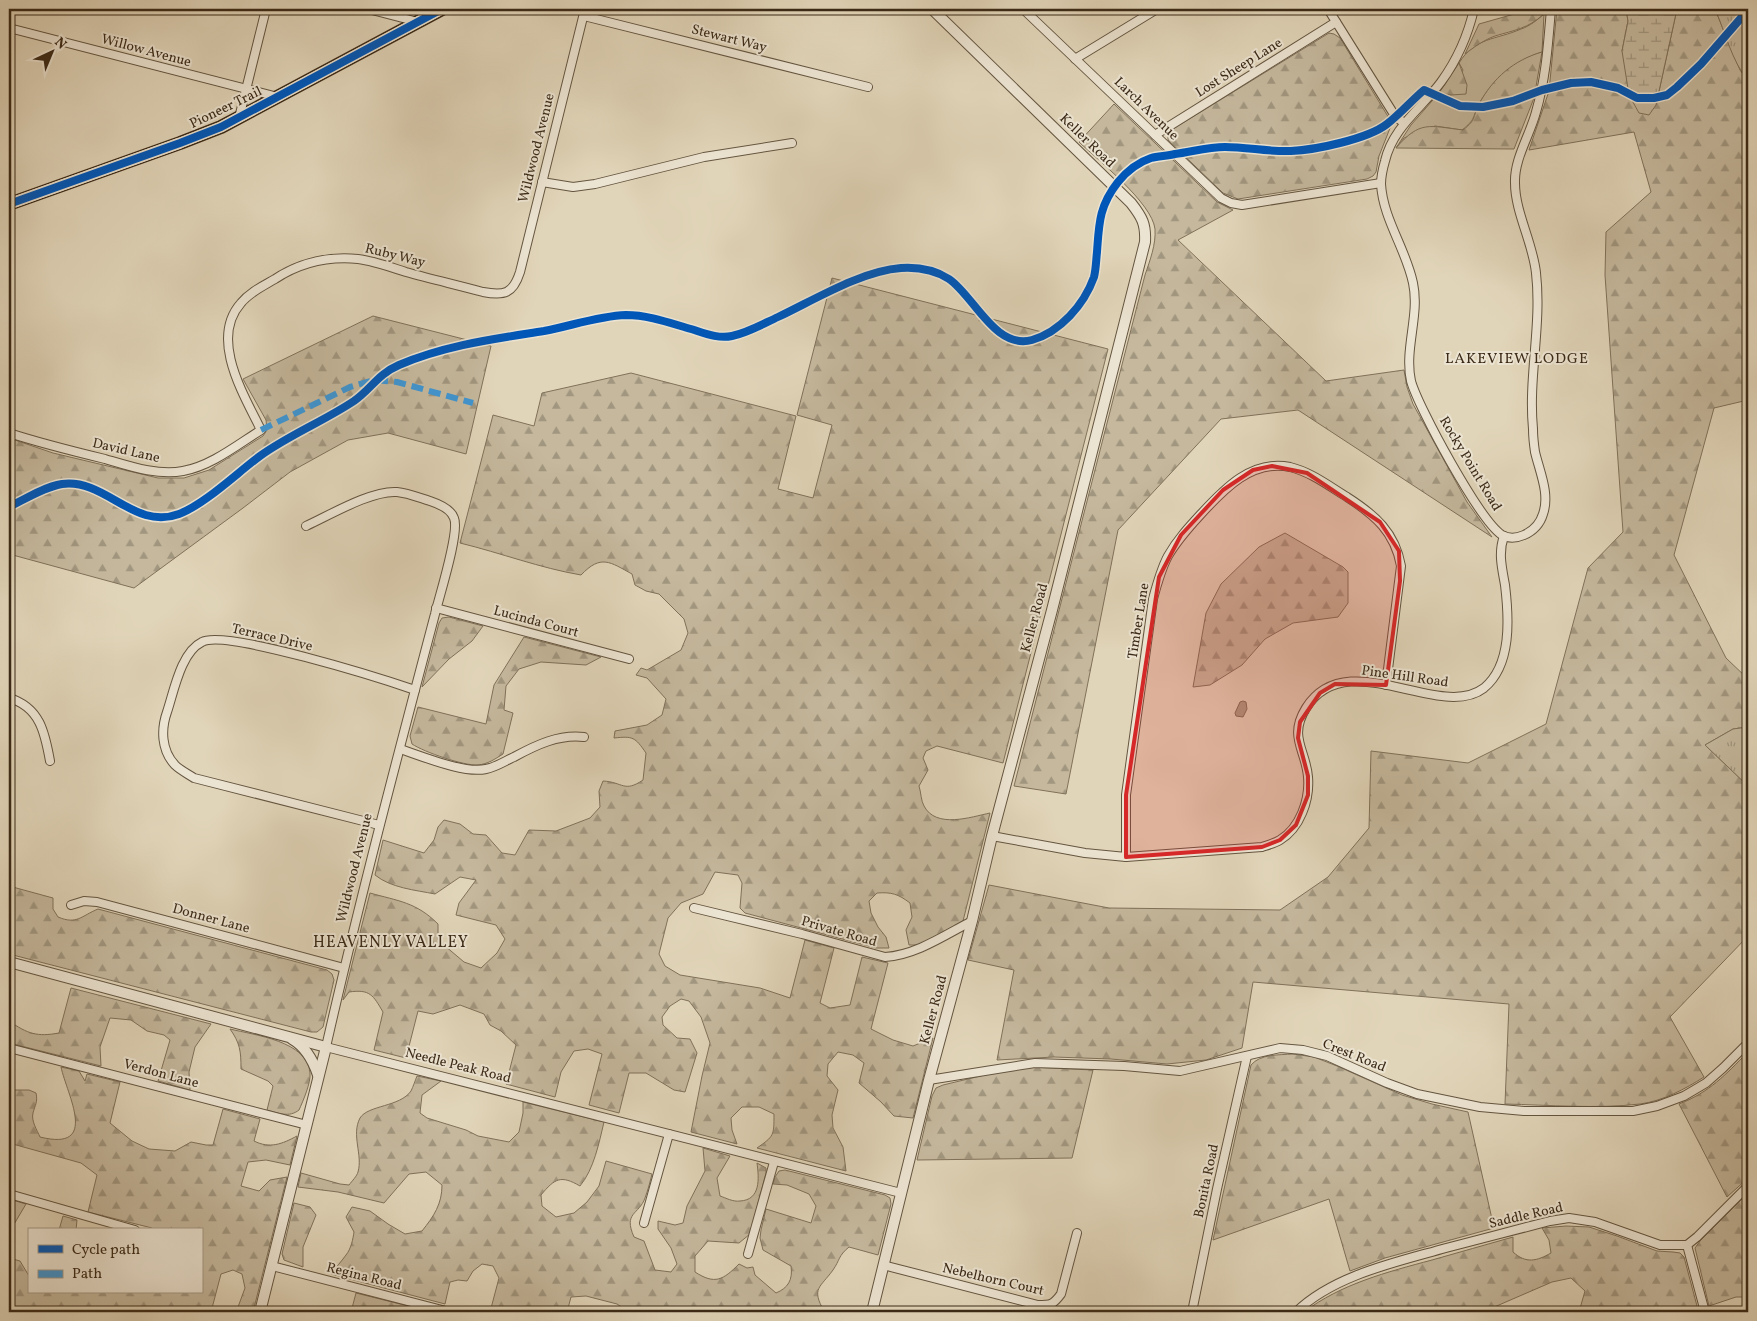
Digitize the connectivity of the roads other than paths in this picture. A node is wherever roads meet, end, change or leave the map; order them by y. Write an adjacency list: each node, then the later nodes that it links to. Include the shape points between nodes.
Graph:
1 (266, 9): 16 (street)
2 (368, 9): 11 (street)
3 (442, 9): 11 (main road, Pioneer Trail)
4 (932, 9): 39 (street, Keller Road, via 1132,203 1146,230)
5 (1023, 9): 14 (street, Larch Avenue)
6 (1157, 9): 14 (street)
7 (1328, 9): 12 (street)
8 (1474, 9): 19 (street, Rocky Point Road, via 1461,49 1442,80)
9 (1551, 9): 29 (street, via 1545,72 1514,182 1536,274 1531,411 1534,449 1546,506 1534,529 1513,538)
10 (584, 12): 15 (street, Stewart Way); 22 (street, Wildwood Avenue)
11 (418, 22): 17 (main road, Pioneer Trail)
12 (1336, 22): 19 (street, via 1395,116); 20 (street, Lost Sheep Lane)
13 (9, 28): 16 (street, Willow Avenue)
14 (1075, 59): 20 (street, Larch Avenue)
15 (868, 87)
16 (246, 89): 17 (street, Willow Avenue); 18 (street)
17 (278, 97): 18 (main road, Pioneer Trail)
18 (239, 118): 24 (main road, Pioneer Trail, via 180,143)
19 (1404, 123): 23 (street, Rocky Point Road, via 1388,149)
20 (1155, 134): 23 (street, Larch Avenue, via 1221,198 1231,203 1256,204)
21 (792, 143): 22 (street, via 704,157 595,184 573,187)
22 (542, 182): 25 (street, Wildwood Avenue, via 520,272)
23 (1381, 183): 29 (street, Rocky Point Road, via 1414,286 1411,380 1475,503)
24 (9, 204)
25 (510, 291): 26 (street, Ruby Way, via 498,295 483,292 358,259 330,258 292,268 240,304 231,320 227,340 237,382)
26 (261, 430): 27 (street, David Lane, via 201,466 164,472 63,449)
27 (9, 432)
28 (306, 526): 30 (street, Wildwood Avenue, via 380,494 397,492 438,504 454,518 455,527)
29 (1504, 536): 32 (street, Pine Hill Road, via 1500,552 1507,637 1504,658 1496,676 1483,689 1468,696 1448,696)
30 (436, 608): 31 (street, Lucinda Court); 33 (street, Wildwood Avenue)
31 (629, 659)
32 (1386, 685): 40 (street, Pine Hill Road, via 1349,681 1335,684 1320,693 1307,707 1300,722 1298,738 1308,776 1308,795 1296,826 1280,840 1253,848); 40 (street, Timber Lane, via 1401,566 1392,536 1364,507 1307,472 1272,466 1253,470 1238,478 1181,535 1159,577 1153,599 1126,796)
33 (415, 690): 36 (street, Wildwood Avenue); 38 (street, Terrace Drive, via 336,665 243,642 202,641 190,651 183,664 164,721 165,750 175,765 194,778)
34 (9, 698): 37 (street, via 24,704 36,716 46,737)
35 (584, 737): 36 (street, via 550,740 494,767 475,771)
36 (400, 750): 38 (street, Wildwood Avenue)
37 (50, 761)
38 (379, 825): 45 (street, Wildwood Avenue)
39 (992, 836): 40 (street, Pine Hill Road); 43 (street, Keller Road)
40 (1126, 857)
41 (71, 905): 45 (street, Donner Lane, via 97,902)
42 (694, 908): 43 (street, Private Road, via 885,957 911,952)
43 (972, 921): 52 (street, Keller Road)
44 (9, 962): 46 (street, Needle Peak Road)
45 (344, 968): 48 (street, Wildwood Avenue)
46 (289, 1037): 48 (street, Needle Peak Road); 51 (street, via 312,1059)
47 (1748, 1043): 50 (street, Crest Road, via 1723,1068 1684,1096 1633,1111 1524,1111 1480,1107 1417,1094 1327,1056 1303,1050 1280,1048)
48 (326, 1047): 51 (street, Wildwood Avenue); 54 (street, Needle Peak Road)
49 (9, 1048): 53 (street, Verdon Lane)
50 (1247, 1056): 52 (street, Crest Road, via 1180,1071 1035,1063); 69 (street, Bonita Road)
51 (318, 1076): 53 (street, Wildwood Avenue)
52 (929, 1080): 57 (street, Keller Road)
53 (307, 1125): 65 (street, Wildwood Avenue)
54 (669, 1134): 55 (street, Needle Peak Road); 59 (street)
55 (774, 1162): 57 (street, Needle Peak Road); 63 (street)
56 (1748, 1186): 62 (street)
57 (901, 1193): 64 (street, Keller Road)
58 (9, 1194): 60 (street)
59 (644, 1223)
60 (129, 1228)
61 (1077, 1233): 64 (street, Nebelhorn Court, via 1061,1294 1050,1305 1030,1304)
62 (1687, 1245): 70 (street, Saddle Road, via 1660,1246 1595,1222 1569,1218 1550,1220 1383,1266 1322,1293); 71 (street)
63 (748, 1254)
64 (883, 1265): 68 (street, Keller Road)
65 (272, 1266): 66 (street, Wildwood Avenue); 67 (street, Regina Road)
66 (260, 1312)
67 (450, 1312)
68 (872, 1312)
69 (1192, 1312)
70 (1296, 1312)
71 (1705, 1312)

